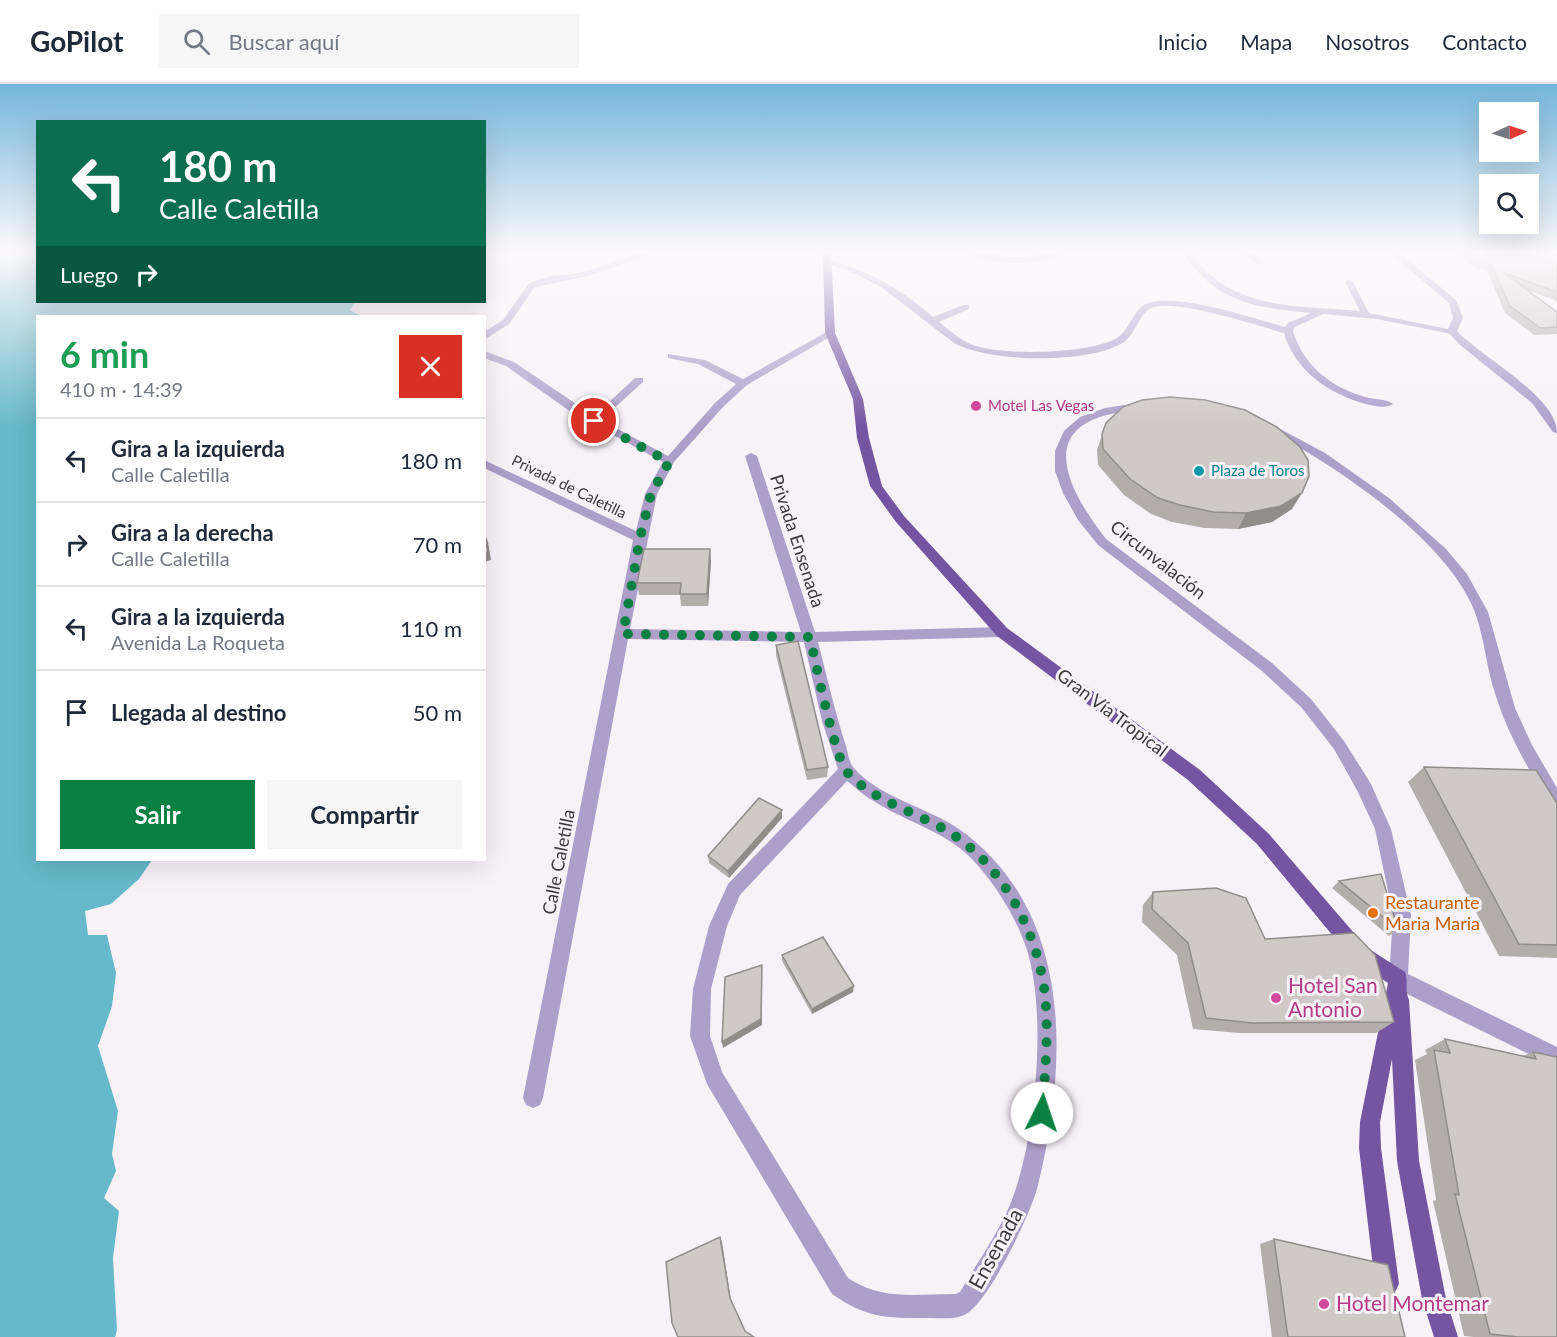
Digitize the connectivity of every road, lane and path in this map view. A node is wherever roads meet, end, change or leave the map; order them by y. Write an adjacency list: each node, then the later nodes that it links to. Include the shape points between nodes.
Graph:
1 (513, 310): 16 (street, via 506,322)
2 (829, 310): 15 (main road, Gran Vía Tropical)
3 (918, 310): 12 (street)
4 (958, 310): 12 (street)
5 (1143, 310): 12 (street, via 1119,342 1076,352 987,351 961,345)
6 (1200, 310): 13 (street)
7 (1308, 310): 10 (street)
8 (1364, 310): 11 (street)
9 (1456, 310): 14 (street, via 1458,318)
10 (1320, 312): 11 (street); 13 (street, via 1291,325)
11 (1366, 315): 14 (street)
12 (933, 321)
13 (1288, 331): 22 (street, via 1293,350 1325,381 1356,400)
14 (1452, 331): 25 (street, via 1536,401)
15 (830, 333): 20 (street, Calle Caletilla); 30 (main road, Gran Vía Tropical, via 858,399 863,438 876,486 900,519)
16 (486, 337)
17 (486, 355): 24 (street, via 510,364)
18 (672, 356): 20 (street, via 700,362)
19 (639, 380): 24 (street)
20 (742, 383): 27 (street, Calle Caletilla)
21 (1156, 404): 35 (street, Circunvalación, via 1110,409 1074,425 1064,438 1060,453 1067,493 1102,542 1267,667 1306,704 1339,745 1383,829 1401,915)
22 (1388, 404)
23 (1256, 420): 34 (street, via 1308,447 1395,509 1428,538 1460,575 1478,601 1502,693 1521,741)
24 (594, 421): 27 (street)
25 (1557, 430)
26 (751, 456): 32 (street, Privada Ensenada)
27 (669, 462): 29 (street, Calle Caletilla, via 651,494)
28 (486, 464): 29 (street, Privada de Caletilla)
29 (640, 538): 31 (street, Calle Caletilla)
30 (1002, 632): 32 (street); 35 (main road, Gran Vía Tropical, via 1194,775 1263,839 1359,953)
31 (623, 634): 32 (street); 37 (street, Calle Caletilla)
32 (810, 637): 33 (street)
33 (846, 771): 33 (street, Ensenada, via 878,796 950,832 975,851 1000,880 1036,950 1045,994 1047,1046 1040,1134 1014,1222 968,1300 958,1306 881,1306 859,1299 840,1286 714,1077 700,1036 702,990 718,926 734,890)
34 (1557, 802)
35 (1398, 979): 36 (street, Gran Vía Tropical); 38 (main road, via 1370,1122 1384,1271); 39 (main road, via 1408,1161 1434,1299)
36 (1557, 1058)
37 (533, 1098)
38 (1391, 1304)
39 (1446, 1337)

